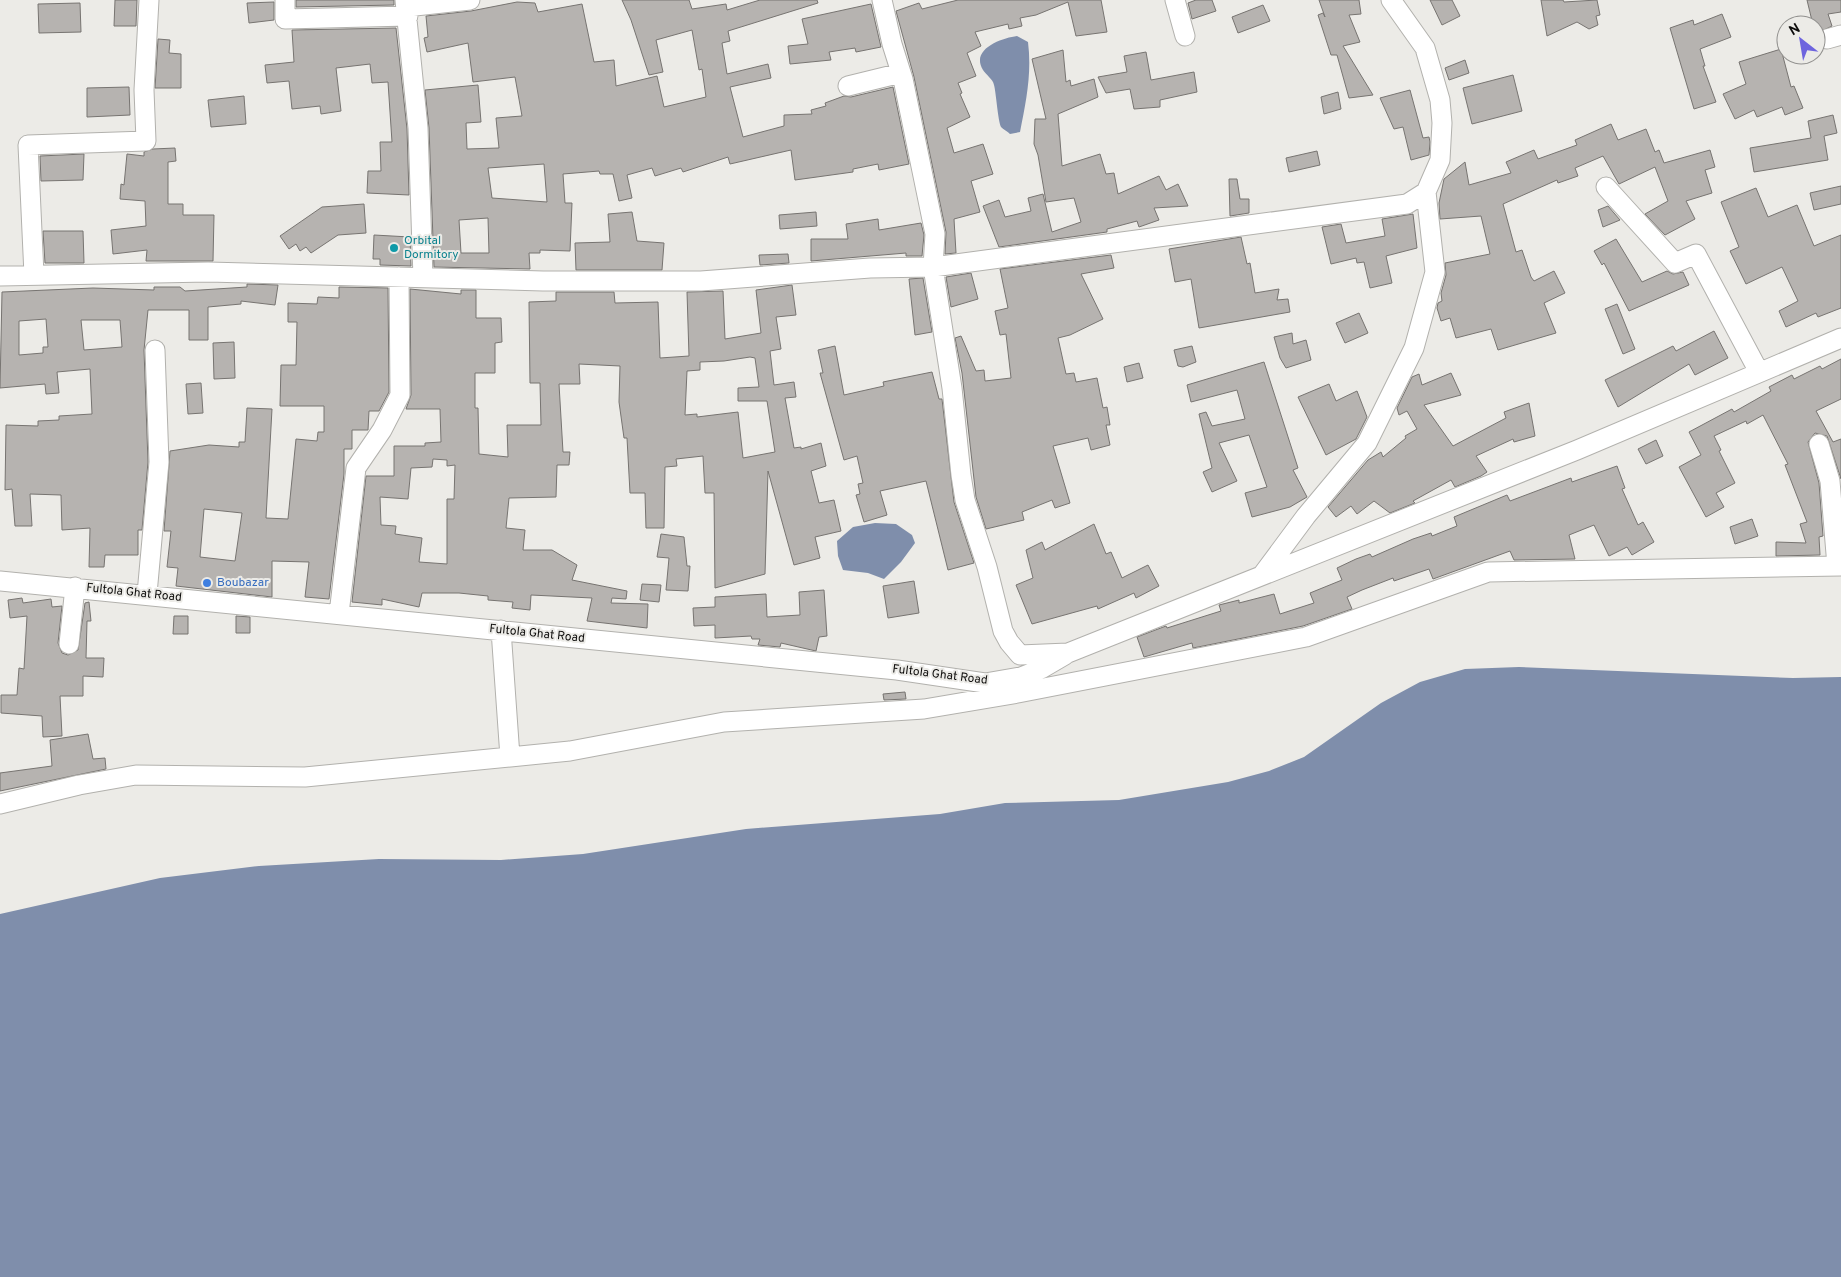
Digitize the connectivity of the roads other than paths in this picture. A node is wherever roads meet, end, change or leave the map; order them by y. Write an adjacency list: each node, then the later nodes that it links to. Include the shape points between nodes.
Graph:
1 (149, 0): 14 (street, via 144,90 146,141 28,145)
2 (285, 0): 7 (street, via 284,19)
3 (470, 0): 7 (street)
4 (882, 0): 9 (street)
5 (1174, 0): 8 (street)
6 (1397, 2): 12 (street, via 1425,48 1440,100 1440,160)
7 (407, 8): 17 (street, via 418,128)
8 (1185, 36)
9 (900, 72): 10 (street); 13 (street, via 934,234)
10 (848, 86)
11 (1606, 187): 20 (street, via 1675,263 1696,254)
12 (1426, 192): 13 (street, via 1407,204); 23 (street, via 1435,272 1414,348 1368,443 1306,516)
13 (933, 267): 17 (street, via 870,268 701,281); 30 (street, via 952,388 962,486 1003,631 1020,654)
14 (34, 275): 15 (street); 16 (street, via 208,272)
15 (0, 276)
16 (399, 277): 17 (street); 27 (street, via 400,396 356,468)
17 (423, 278)
18 (1841, 338): 20 (street)
19 (155, 350): 26 (street, via 159,462)
20 (1759, 372): 23 (street, via 1577,450)
21 (1819, 444): 22 (street, via 1830,480)
22 (1839, 566): 31 (street, via 1488,572 1306,637 1018,693 924,709 724,722 570,751)
23 (1263, 574): 30 (street)
24 (0, 581): 25 (street, Fultola Ghat Road)
25 (75, 587): 26 (street, Fultola Ghat Road); 29 (street)
26 (147, 594): 27 (street, Fultola Ghat Road)
27 (339, 614): 28 (street, Fultola Ghat Road)
28 (501, 630): 30 (street, Fultola Ghat Road, via 897,670 985,682 1021,677); 31 (street)
29 (69, 644)
30 (1068, 653)
31 (510, 757): 32 (street, via 305,777 136,776 79,785)
32 (0, 804)

